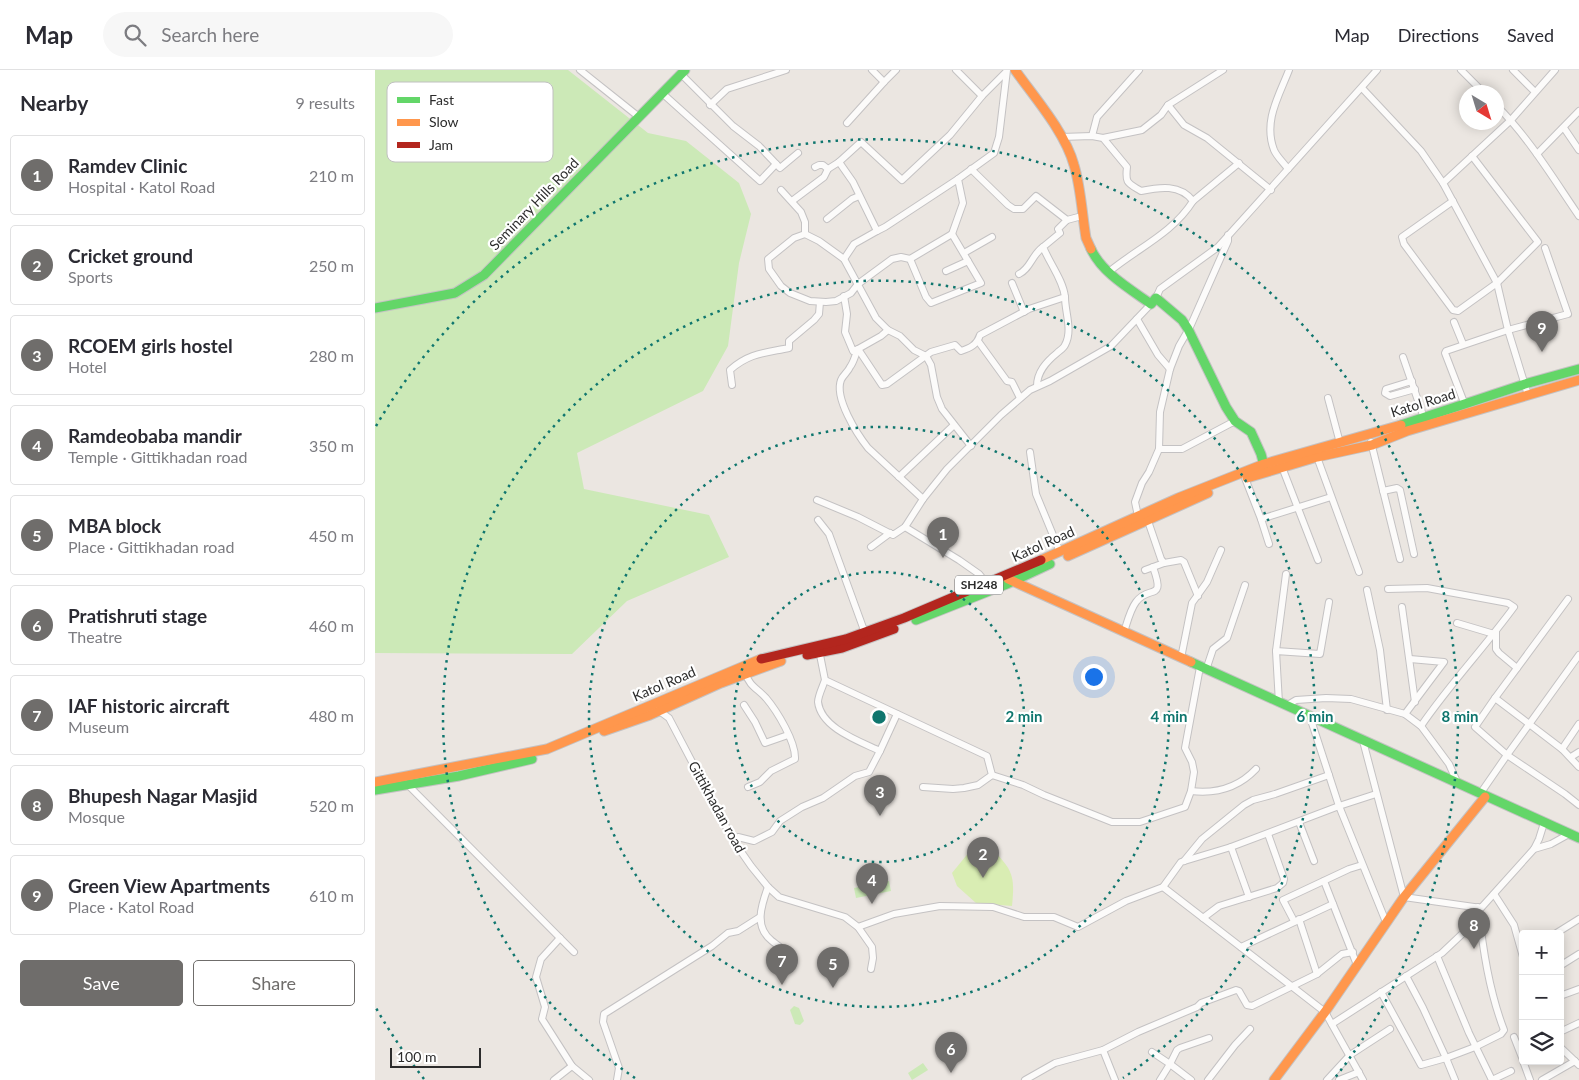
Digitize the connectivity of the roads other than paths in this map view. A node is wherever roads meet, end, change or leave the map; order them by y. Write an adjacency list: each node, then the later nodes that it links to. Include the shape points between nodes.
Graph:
1 (580, 70): 25 (street)
2 (786, 70): 21 (street, via 727,89)
3 (872, 70): 15 (street)
4 (897, 70): 15 (street)
5 (956, 70): 20 (street)
6 (1139, 70): 29 (street, via 1097,117)
7 (1223, 70): 22 (street)
8 (1289, 70): 42 (street, via 1275,100 1269,130 1275,151)
9 (1377, 70): 17 (street)
10 (1461, 70): 16 (street)
11 (1513, 70): 18 (street)
12 (1555, 70): 18 (street)
13 (1009, 71): 20 (street); 30 (main road, via 1051,120); 41 (street, via 994,153)
14 (683, 72): 19 (main road, Seminary Hills Road); 21 (street)
15 (884, 82): 27 (street)
16 (1476, 85)
17 (1362, 88): 42 (street); 44 (street, via 1421,151)
18 (1535, 92): 26 (street)
19 (663, 93): 25 (main road, Seminary Hills Road); 38 (street, via 759,181)
20 (982, 96): 36 (street, via 950,135 902,180 861,142)
21 (710, 105): 38 (street)
22 (1168, 105): 31 (street, via 1142,130); 37 (street, via 1184,125)
23 (1579, 111): 28 (street)
24 (1504, 113): 26 (street)
25 (639, 117): 76 (main road, Seminary Hills Road, via 484,275 455,293)
26 (1511, 120): 34 (street); 35 (street)
27 (847, 123)
28 (1564, 128): 32 (street); 34 (street)
29 (1092, 136): 30 (street); 31 (street)
30 (1061, 137): 51 (main road, via 1074,165)
31 (1103, 138): 49 (street, via 1127,167 1125,178 1128,183 1141,191 1179,189)
32 (1579, 150)
33 (798, 153): 38 (street, via 780,168)
34 (1537, 154): 52 (street)
35 (1472, 156): 44 (street); 70 (street, via 1538,242)
36 (839, 162): 40 (street); 47 (street)
37 (1239, 163): 46 (street); 49 (street)
38 (776, 164)
39 (815, 168): 40 (street, via 823,165)
40 (828, 169): 48 (street, via 824,177)
41 (971, 169): 43 (street); 54 (street, via 1014,209 1023,209 1036,196)
42 (1288, 169): 46 (street)
43 (958, 179): 55 (street); 57 (street, via 963,204)
44 (1443, 184): 50 (street)
45 (781, 190): 48 (street)
46 (1271, 190): 58 (street)
47 (859, 196): 53 (street); 55 (street)
48 (792, 201): 56 (street, via 805,222)
49 (1193, 201): 67 (street, via 1177,222)
50 (1453, 201): 70 (street); 70 (street, via 1403,236 1402,240 1453,310 1458,311)
51 (1082, 216): 54 (street); 67 (main road, via 1086,238 1096,260)
52 (1579, 216)
53 (827, 219)
54 (1067, 220): 60 (street, via 1058,229 1060,233)
55 (877, 231): 63 (street, via 854,244)
56 (805, 234): 63 (street); 75 (street, via 794,238 768,259 769,269 790,293)
57 (953, 234): 62 (street); 64 (street)
58 (1228, 235): 74 (street, via 1218,247 1160,289); 80 (street, via 1229,241)
59 (992, 237): 62 (street)
60 (1043, 247): 68 (street); 73 (street, via 1064,288)
61 (1545, 248): 82 (street, via 1568,314)
62 (964, 253): 65 (street)
63 (844, 259): 71 (street)
64 (910, 259): 65 (street, via 931,303 981,283); 71 (street, via 892,259)
65 (968, 261): 66 (street)
66 (946, 271)
67 (1110, 271): 74 (main road, via 1129,289)
68 (1019, 274)
69 (1012, 283): 77 (street)
70 (1497, 283): 82 (street)
71 (858, 284): 72 (street); 81 (street, via 876,318)
72 (844, 296): 75 (street, via 836,301); 85 (street, via 845,332 853,351)
73 (1065, 298): 77 (street); 94 (street, via 1068,328 1065,346 1042,369 1037,377)
74 (1153, 301): 78 (street); 80 (main road, via 1182,320)
75 (820, 302): 93 (street, via 819,314 789,341 789,348 750,356 730,370)
76 (375, 308)
77 (1024, 312): 83 (street, via 989,329 980,335)
78 (1137, 319): 88 (street); 94 (street, via 1111,346)
79 (1455, 322): 84 (street)
80 (1188, 329): 88 (street); 101 (main road)
81 (888, 330): 85 (street); 86 (street)
82 (1508, 330): 84 (street); 92 (street)
83 (978, 342): 86 (street, via 961,351 955,345); 97 (street, via 1007,381 1012,382)
84 (1463, 344): 99 (street, via 1445,353)
85 (858, 349): 86 (street, via 882,385); 112 (street, via 850,369 840,382 842,402 862,441)
86 (926, 356): 102 (street, via 937,397)
87 (1403, 357): 91 (street)
88 (1170, 369): 107 (street, via 1160,412)
89 (1579, 369): 92 (main road, Katol Road / SH248)
90 (1579, 380): 96 (main road, Katol Road / SH248)
91 (1412, 381): 95 (street); 95 (street, via 1386,389 1385,393 1390,396)
92 (1525, 384): 96 (street); 99 (main road, Katol Road / SH248)
93 (732, 385)
94 (1037, 386): 97 (street)
95 (1415, 389): 100 (street)
96 (1528, 394): 105 (main road, Katol Road / SH248)
97 (1020, 398): 106 (street)
98 (1328, 398): 104 (street)
99 (1465, 405): 100 (main road, Katol Road / SH248)
100 (1424, 418): 103 (main road, Katol Road / SH248)
101 (1235, 421): 107 (street, via 1182,449); 111 (main road, via 1251,432)
102 (954, 425): 106 (street); 112 (street)
103 (1369, 435): 104 (main road, Katol Road / SH248); 105 (street)
104 (1340, 443): 111 (main road, Katol Road / SH248)
105 (1372, 445): 109 (main road, Katol Road / SH248); 114 (street)
106 (971, 446): 116 (street)
107 (1159, 449): 121 (street, via 1137,493 1135,502)
108 (1031, 452): 127 (street, via 1036,494)
109 (1317, 457): 110 (main road, Katol Road / SH248); 115 (street)
110 (1282, 467): 111 (main road, Katol Road / SH248); 118 (street)
111 (1265, 468): 113 (main road, Katol Road / SH248); 121 (main road, Katol Road / SH248, via 1178,498)
112 (899, 477): 116 (street)
113 (1245, 478): 119 (street); 121 (main road, Katol Road / SH248)
114 (1383, 490): 128 (street, via 1400,490); 129 (street)
115 (1331, 497): 118 (street); 134 (street)
116 (923, 499): 122 (street)
117 (817, 500): 123 (street)
118 (1296, 508): 119 (street); 130 (street)
119 (1261, 519): 124 (street)
120 (818, 520): 148 (street, via 829,534)
121 (1143, 520): 127 (main road, Katol Road / SH248); 131 (street); 137 (main road, Katol Road / SH248)
122 (905, 527): 123 (street, via 901,532); 139 (street, via 979,574)
123 (890, 533): 125 (street)
124 (1269, 544)
125 (871, 547)
126 (1221, 550): 142 (street)
127 (1061, 552): 136 (main road, Katol Road / SH248)
128 (1414, 554)
129 (1400, 559)
130 (1318, 560)
131 (1164, 563): 132 (street); 142 (street, via 1184,562)
132 (1153, 567): 133 (street); 147 (street, via 1159,583 1157,588 1134,603)
133 (1145, 570)
134 (1359, 572)
135 (1286, 574): 151 (street)
136 (1003, 577): 137 (main road); 139 (main road, Katol Road / SH248)
137 (1012, 582): 139 (main road, Katol Road / SH248); 147 (main road)
138 (1245, 585): 155 (street, via 1227,638 1213,649)
139 (989, 586): 148 (main road, Katol Road / SH248); 150 (main road, Katol Road / SH248, via 870,639 842,648)
140 (1388, 589): 149 (street, via 1427,588 1508,602 1514,607)
141 (1367, 590): 164 (street, via 1380,650)
142 (1197, 596): 153 (street, via 1192,602)
143 (1569, 599): 156 (street)
144 (1329, 602): 151 (street, via 1320,654)
145 (1402, 607): 154 (street)
146 (1457, 623): 149 (street)
147 (1124, 632): 153 (main road)
148 (865, 633): 150 (main road, Katol Road / SH248)
149 (1495, 633): 156 (street, via 1496,649); 170 (street)
150 (819, 649): 157 (main road, Katol Road / SH248); 158 (street); 163 (main road, Katol Road / SH248, via 754,661)
151 (1276, 651): 162 (street)
152 (1579, 655): 168 (street)
153 (1181, 658): 155 (main road)
154 (1410, 659): 160 (street); 160 (street, via 1444,662)
155 (1203, 668): 162 (main road); 188 (street, via 1185,748 1194,772)
156 (1517, 668): 159 (street)
157 (746, 674): 163 (main road, Katol Road / SH248); 171 (street, via 748,683 765,697)
158 (825, 680): 165 (street); 174 (street, via 818,701 829,725)
159 (1495, 698): 168 (street); 176 (street, via 1475,727)
160 (1415, 702): 166 (street)
161 (744, 705): 171 (street, via 765,743)
162 (1283, 705): 164 (street, via 1296,700 1351,699); 167 (main road)
163 (656, 706): 182 (main road, Katol Road / SH248, via 547,749); 183 (main road, Katol Road / SH248, via 650,715 545,756); 198 (street, Gittikhadan road, via 669,718)
164 (1387, 710): 166 (street)
165 (897, 714): 174 (street); 180 (street, via 987,756)
166 (1405, 714): 170 (street)
167 (1310, 717): 172 (main road); 181 (street)
168 (1529, 724): 173 (street); 176 (street)
169 (1579, 724): 173 (street)
170 (1421, 726): 184 (street, via 1449,764)
171 (788, 735): 185 (street, via 795,759)
172 (1363, 741): 184 (main road); 189 (street)
173 (1562, 749): 177 (street)
174 (880, 751): 198 (street, via 869,772 855,776 823,798 802,807 780,821 772,832 754,841 738,837)
175 (1579, 752): 177 (street)
176 (1507, 755): 190 (street); 191 (street)
177 (1571, 757): 178 (street)
178 (1579, 767)
179 (1257, 769): 188 (street, via 1232,786 1209,792)
180 (992, 775): 186 (street, via 978,785 953,790); 188 (street, via 1023,784 1112,822 1140,822 1185,807)
181 (1329, 775): 192 (street); 201 (street, via 1253,800 1202,839)
182 (375, 782)
183 (407, 784): 187 (main road, Katol Road / SH248); 220 (street)
184 (1459, 785): 190 (main road)
185 (748, 787)
186 (923, 787)
187 (375, 790)
188 (1191, 791)
189 (1376, 794): 192 (street); 209 (street)
190 (1485, 797): 194 (main road); 209 (main road)
191 (1579, 805)
192 (1339, 806): 193 (street); 203 (street)
193 (1299, 822): 195 (street); 202 (street)
194 (1543, 823): 196 (main road); 200 (street)
195 (1268, 834): 199 (street); 208 (street, via 1284,880 1277,888)
196 (1569, 834): 197 (main road); 200 (street)
197 (1579, 838)
198 (733, 840): 205 (street, Gittikhadan road)
199 (1231, 848): 201 (street); 208 (street)
200 (1534, 849): 207 (street)
201 (1184, 861): 206 (street)
202 (1314, 861)
203 (1362, 865): 204 (street); 217 (street)
204 (1324, 881): 210 (street); 216 (street, via 1283,900)
205 (769, 887): 212 (street); 218 (street, Gittikhadan road, via 779,897 845,918)
206 (1163, 887): 213 (street); 218 (street, via 1126,901 1078,927 1054,917 1024,917 993,907 940,906 894,914)
207 (1494, 894): 211 (street, via 1481,908); 221 (street, via 1515,926)
208 (1249, 897): 213 (street, via 1219,906)
209 (1407, 898): 211 (street); 217 (main road); 237 (main road)
210 (1333, 904): 216 (street); 224 (street)
211 (1478, 907): 214 (street)
212 (760, 917): 228 (street, via 764,934 788,954); 259 (street, via 738,931 728,933 604,1014 603,1022 619,1068)
213 (1203, 918): 222 (street)
214 (1479, 918): 226 (street); 244 (street, via 1494,999 1504,1030)
215 (1579, 919): 219 (street)
216 (1296, 920): 222 (street); 231 (street)
217 (1387, 922): 229 (main road)
218 (858, 927): 230 (street, Gittikhadan road, via 872,947)
219 (1561, 930)
220 (560, 938): 223 (street); 254 (street, via 541,959 537,977 545,1007 542,1018)
221 (1519, 942)
222 (1241, 947): 233 (street)
223 (575, 952)
224 (1353, 952): 229 (street); 231 (street, via 1343,954)
225 (1579, 954): 227 (street)
226 (1437, 956): 232 (street); 244 (street)
227 (1564, 963)
228 (792, 965)
229 (1357, 965): 237 (main road)
230 (871, 969)
231 (1317, 974): 233 (street)
232 (1406, 976): 235 (street); 250 (street)
233 (1291, 985): 237 (street); 245 (street, via 1252,1006 1247,1005 1237,990 1201,1003)
234 (1579, 989): 236 (street)
235 (1381, 992): 237 (street); 250 (street, via 1421,1065)
236 (1564, 995)
237 (1328, 1018): 249 (street); 265 (main road); 266 (main road)
238 (1579, 1023): 241 (street)
239 (1250, 1029): 264 (street)
240 (1391, 1029): 249 (street)
241 (1564, 1030)
242 (1514, 1037): 246 (street)
243 (1209, 1038): 252 (street, via 1177,1050)
244 (1475, 1047): 250 (street); 271 (street)
245 (1103, 1050): 260 (street, via 1055,1063); 261 (street)
246 (1519, 1050)
247 (1564, 1051): 251 (street)
248 (1152, 1052): 252 (street)
249 (1350, 1054): 256 (street); 267 (street)
250 (1446, 1058): 270 (street)
251 (1577, 1063): 273 (street)
252 (1170, 1064): 262 (street); 263 (street)
253 (1525, 1065): 272 (street)
254 (572, 1066): 257 (street); 258 (street)
255 (1511, 1071): 271 (street)
256 (1359, 1072): 268 (street); 269 (street)
257 (554, 1080)
258 (589, 1080)
259 (617, 1080)
260 (1025, 1080)
261 (1115, 1080)
262 (1160, 1080)
263 (1191, 1080)
264 (1209, 1080)
265 (1275, 1080)
266 (1281, 1080)
267 (1327, 1080)
268 (1339, 1080)
269 (1363, 1080)
270 (1455, 1080)
271 (1492, 1080)
272 (1531, 1080)
273 (1542, 1080)

